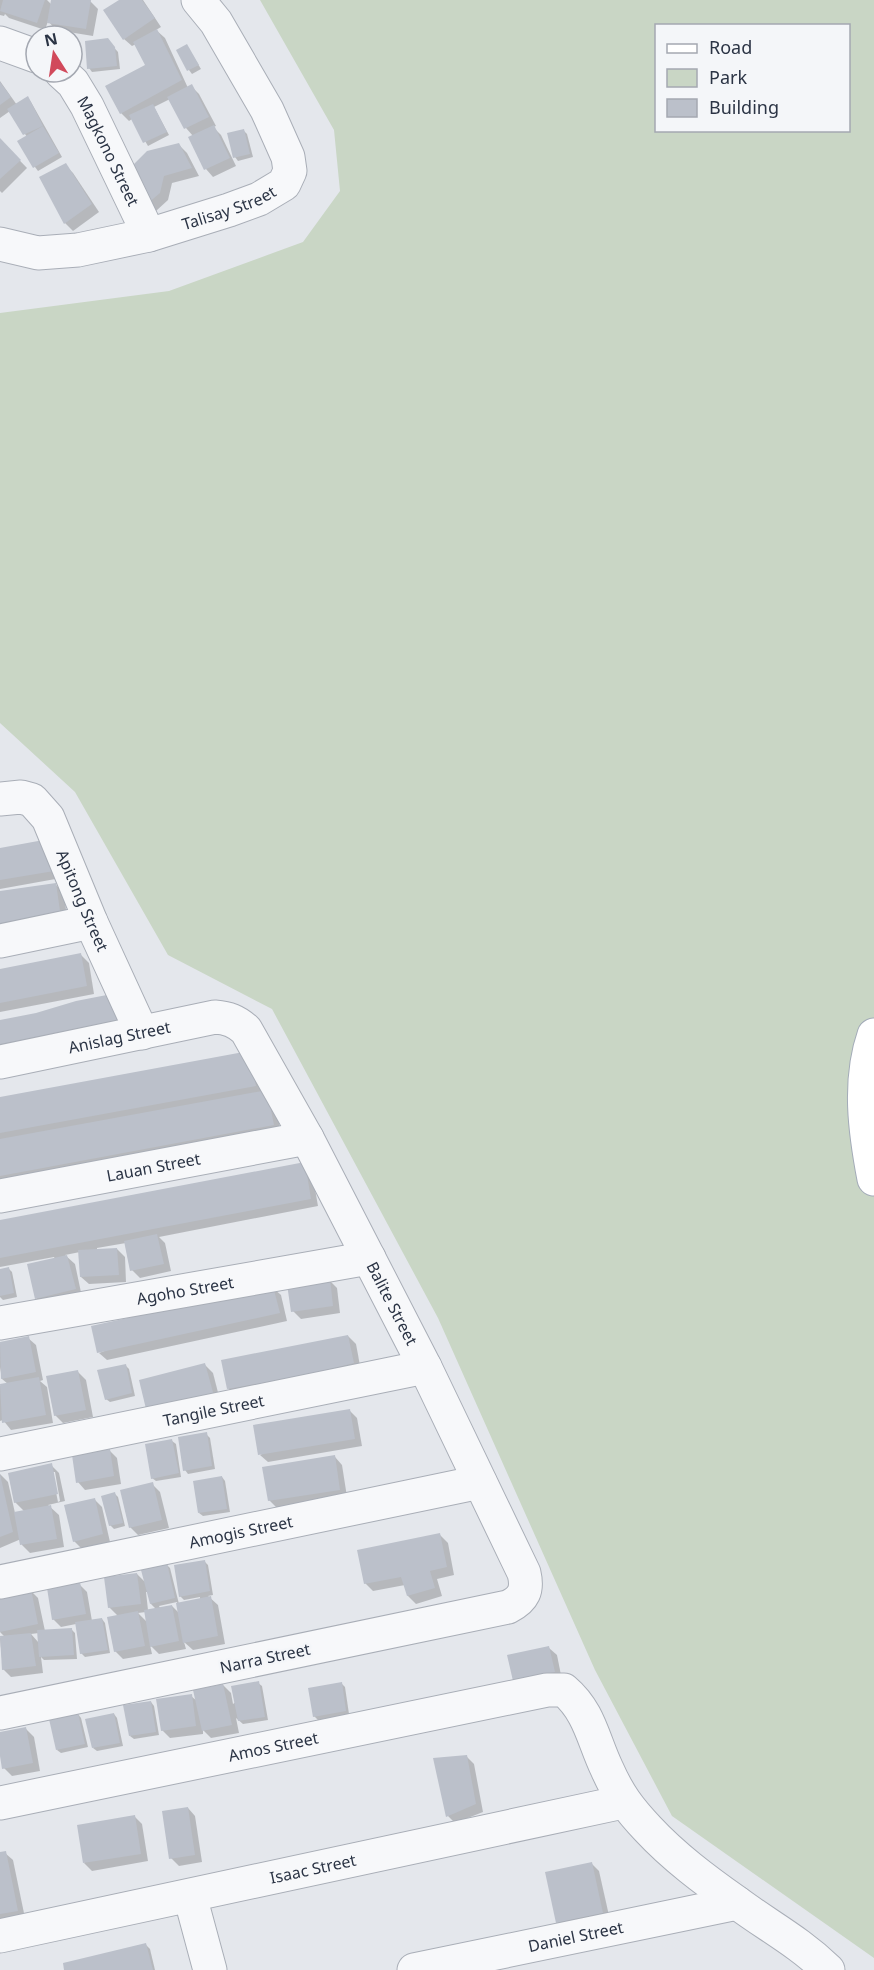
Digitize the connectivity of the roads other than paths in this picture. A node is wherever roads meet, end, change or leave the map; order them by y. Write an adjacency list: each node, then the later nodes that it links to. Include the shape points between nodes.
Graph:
1 (198, 0): 5 (street, Talisay Street, via 216,22 267,110 288,157 290,171 284,184 259,199)
2 (0, 43): 3 (street)
3 (24, 52)
4 (74, 84): 5 (street, Magkono Street)
5 (149, 235): 6 (street, Talisay Street, via 78,250 38,253)
6 (0, 244)
7 (0, 799): 8 (street, Apitong Street, via 21,796 40,807)
8 (91, 922): 9 (street); 11 (street, Apitong Street)
9 (0, 941)
10 (237, 1022): 11 (street, Anislag Street, via 215,1017); 14 (street, Balite Street, via 253,1040)
11 (142, 1033): 13 (street, Anislag Street)
12 (874, 1035): 15 (main road, via 864,1089)
13 (0, 1062)
14 (307, 1138): 16 (street, Lauan Street); 17 (street, Balite Street)
15 (874, 1179)
16 (0, 1196)
17 (369, 1257): 18 (street, Agoho Street); 19 (street, Balite Street)
18 (0, 1323)
19 (425, 1367): 20 (street, Tangile Street); 21 (street, Balite Street)
20 (0, 1454)
21 (480, 1482): 22 (street, Amogis Street); 23 (street, Balite Street, via 524,1573)
22 (0, 1582)
23 (525, 1593): 24 (street, Narra Street, via 508,1607)
24 (0, 1713)
25 (623, 1802): 26 (street, Amos Street, via 577,1701 564,1690 547,1690); 27 (street, Isaac Street); 28 (street, via 680,1860)
26 (0, 1803)
27 (190, 1896): 29 (street, Isaac Street); 30 (street)
28 (737, 1903): 31 (street, Daniel Street); 32 (street, via 784,1933)
29 (0, 1936)
30 (210, 1970)
31 (414, 1970)
32 (828, 1970)

